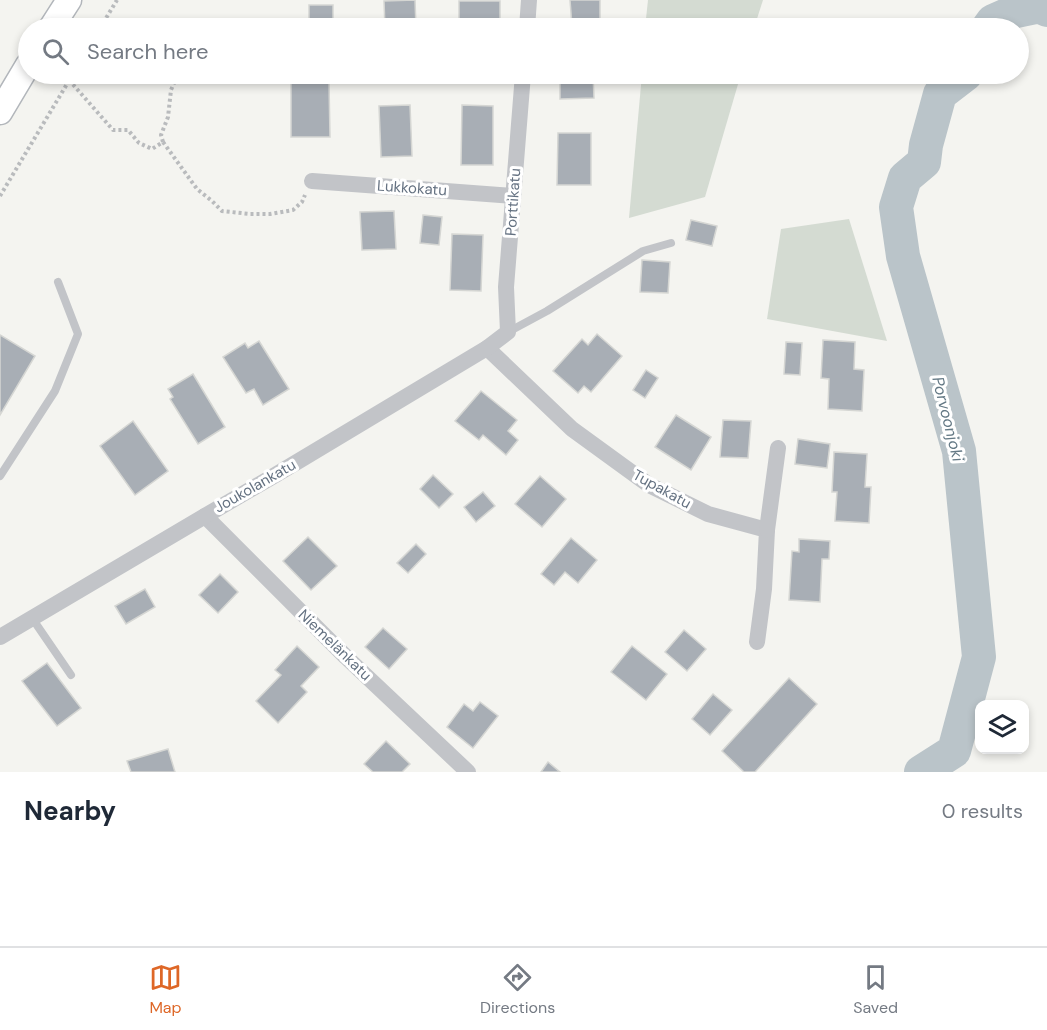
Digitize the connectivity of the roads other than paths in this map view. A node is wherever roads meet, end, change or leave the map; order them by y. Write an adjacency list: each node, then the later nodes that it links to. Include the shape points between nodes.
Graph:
1 (69, 0): 3 (main road)
2 (529, 0): 4 (street)
3 (57, 18)
4 (528, 18)
5 (18, 82): 7 (main road)
6 (522, 84): 9 (street, Porttikatu)
7 (0, 112)
8 (312, 181): 9 (street, Lukkokatu)
9 (513, 196): 12 (street, Porttikatu, via 506,287)
10 (670, 243): 12 (lane, via 643,251)
11 (58, 282): 15 (lane, via 78,334 55,392)
12 (508, 332): 13 (street, Joukolankatu)
13 (488, 348): 16 (street, Joukolankatu); 17 (street, Tupakatu, via 572,429 649,485 708,514)
14 (778, 448): 17 (street)
15 (0, 476)
16 (205, 516): 18 (street, Joukolankatu); 22 (street, Niemelänkatu)
17 (767, 530): 20 (street)
18 (32, 618): 19 (street, Joukolankatu); 21 (lane)
19 (0, 637)
20 (757, 642)
21 (71, 675)
22 (468, 772)

